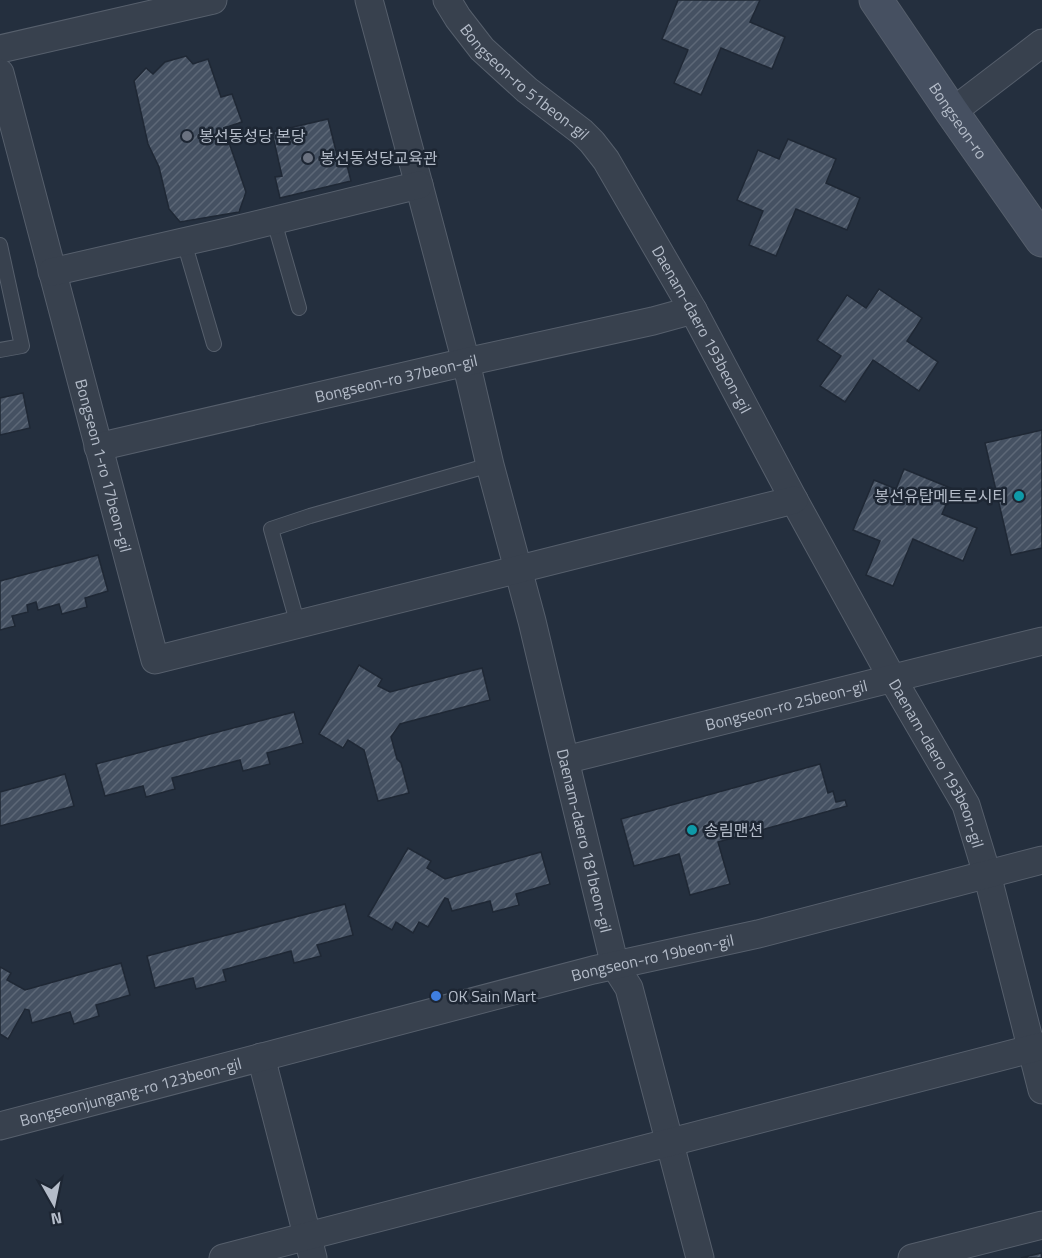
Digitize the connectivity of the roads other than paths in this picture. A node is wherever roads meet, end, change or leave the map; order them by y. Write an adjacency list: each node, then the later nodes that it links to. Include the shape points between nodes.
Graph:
1 (213, 0): 6 (street)
2 (369, 0): 10 (street, Daenam-daero 181beon-gil)
3 (447, 0): 9 (street, Bongseon-ro 51beon-gil, via 482,49 582,132)
4 (876, 0): 8 (main road, Bongseon-ro)
5 (1042, 43): 8 (street)
6 (0, 49)
7 (0, 73): 15 (street, Bongseon 1-ro 17beon-gil)
8 (952, 112): 12 (main road, Bongseon-ro)
9 (606, 160): 17 (street, Daenam-daero 193beon-gil)
10 (419, 185): 11 (street); 20 (street, Daenam-daero 181beon-gil)
11 (274, 221): 13 (street); 16 (lane)
12 (1042, 240)
13 (184, 242): 15 (street); 18 (lane)
14 (0, 245): 19 (lane, via 22,346)
15 (52, 272): 21 (street, Bongseon 1-ro 17beon-gil)
16 (299, 308)
17 (693, 310): 20 (street, Bongseon-ro 37beon-gil); 23 (street, Daenam-daero 193beon-gil)
18 (214, 344)
19 (0, 350)
20 (466, 362): 21 (street, Bongseon-ro 37beon-gil); 22 (street, Daenam-daero 181beon-gil)
21 (98, 447): 25 (street, Bongseon 1-ro 17beon-gil, via 155,660)
22 (490, 465): 24 (street, Daenam-daero 181beon-gil); 25 (lane, via 271,529)
23 (794, 500): 24 (street); 27 (street, Daenam-daero 193beon-gil)
24 (518, 569): 25 (street); 28 (street, Daenam-daero 181beon-gil)
25 (298, 625)
26 (1042, 641): 27 (street, Bongseon-ro 25beon-gil)
27 (892, 678): 28 (street, Bongseon-ro 25beon-gil); 30 (street, Daenam-daero 193beon-gil, via 966,805)
28 (564, 760): 31 (street, Daenam-daero 181beon-gil)
29 (1042, 860): 30 (street, Bongseon-ro 19beon-gil)
30 (987, 874): 31 (street, Bongseon-ro 19beon-gil, via 758,934); 32 (street, Daenam-daero 193beon-gil)
31 (615, 966): 33 (street, Bongseon-ro 19beon-gil); 36 (street, Daenam-daero 181beon-gil, via 629,988)
32 (1037, 1047): 34 (street, Daenam-daero 193beon-gil); 36 (street)
33 (261, 1057): 35 (street, Bongseonjungang-ro 123beon-gil); 38 (street)
34 (1042, 1090)
35 (0, 1126)
36 (670, 1143): 38 (street, via 488,1190); 40 (street, Daenam-daero 181beon-gil)
37 (1042, 1225): 41 (street)
38 (311, 1247): 39 (street)
39 (223, 1258)
40 (700, 1258)
41 (912, 1258)

